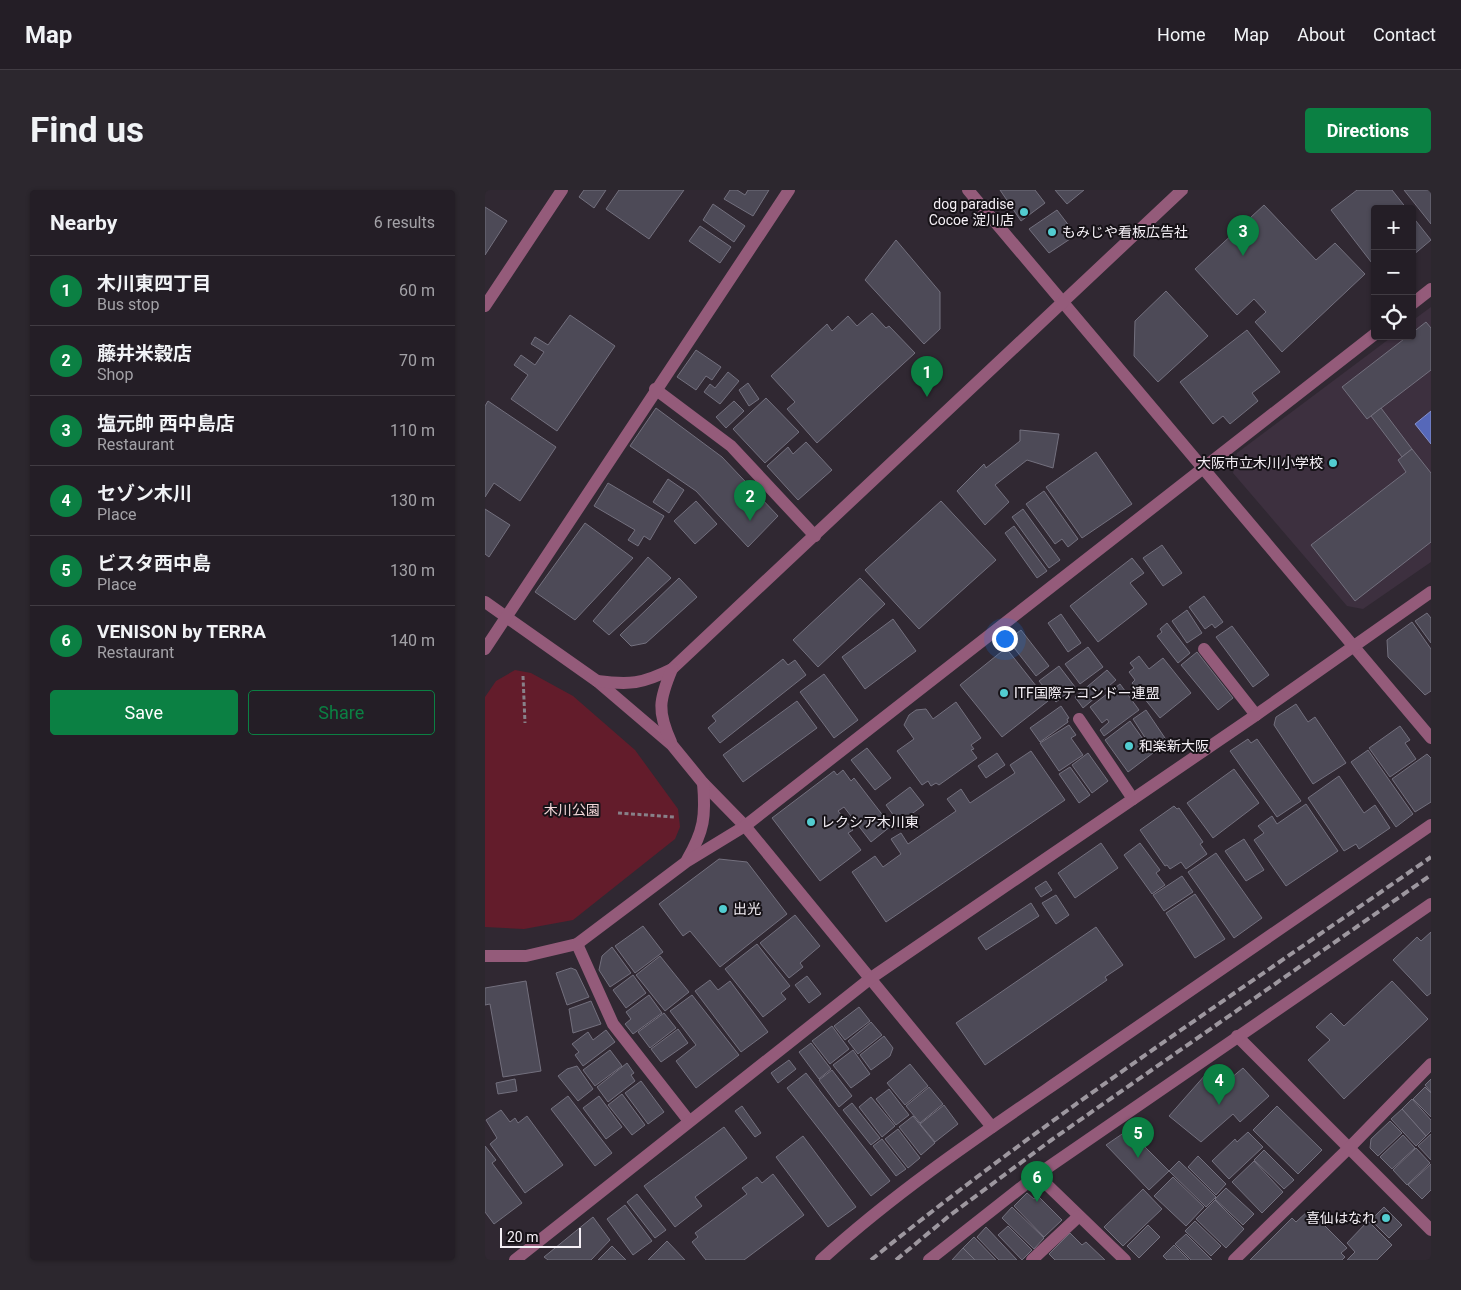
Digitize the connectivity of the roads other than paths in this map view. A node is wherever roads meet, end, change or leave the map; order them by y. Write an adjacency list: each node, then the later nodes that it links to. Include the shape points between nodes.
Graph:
1 (562, 190): 8 (street)
2 (789, 190): 10 (street)
3 (968, 190): 7 (street)
4 (1182, 190): 7 (street)
5 (1431, 289): 6 (street)
6 (1416, 301)
7 (1062, 302): 11 (street); 12 (street)
8 (485, 306)
9 (1371, 337): 11 (street)
10 (655, 390): 12 (street, via 731,446); 15 (street)
11 (1203, 470): 16 (street); 28 (street)
12 (815, 536): 19 (street)
13 (1431, 592): 16 (street)
14 (485, 602): 15 (street)
15 (505, 617): 18 (street); 20 (street)
16 (1353, 647): 21 (street); 23 (street)
17 (1204, 649): 21 (street)
18 (485, 650)
19 (672, 669): 20 (street, via 649,681 625,684); 24 (street, via 661,695 663,723)
20 (597, 681): 24 (street)
21 (1257, 715): 26 (street)
22 (1079, 720): 26 (street)
23 (1431, 738)
24 (672, 745): 25 (street)
25 (703, 783): 28 (street); 29 (street, via 705,812 701,837)
26 (1133, 799): 33 (street)
27 (1431, 825): 37 (street)
28 (745, 826): 29 (street); 33 (street)
29 (686, 862): 31 (street)
30 (1431, 904): 34 (street)
31 (577, 944): 32 (street, via 525,956); 36 (street, via 613,1024)
32 (485, 956)
33 (871, 978): 36 (street); 37 (street)
34 (1237, 1036): 38 (street); 39 (street)
35 (1431, 1064): 38 (street)
36 (689, 1121): 42 (street)
37 (992, 1127): 44 (street, via 904,1191)
38 (1350, 1148): 41 (street); 47 (street)
39 (1037, 1175): 40 (street); 43 (street)
40 (1079, 1216): 45 (street); 46 (street)
41 (1431, 1230)
42 (520, 1258)
43 (935, 1258)
44 (821, 1260)
45 (1032, 1260)
46 (1125, 1260)
47 (1234, 1260)

